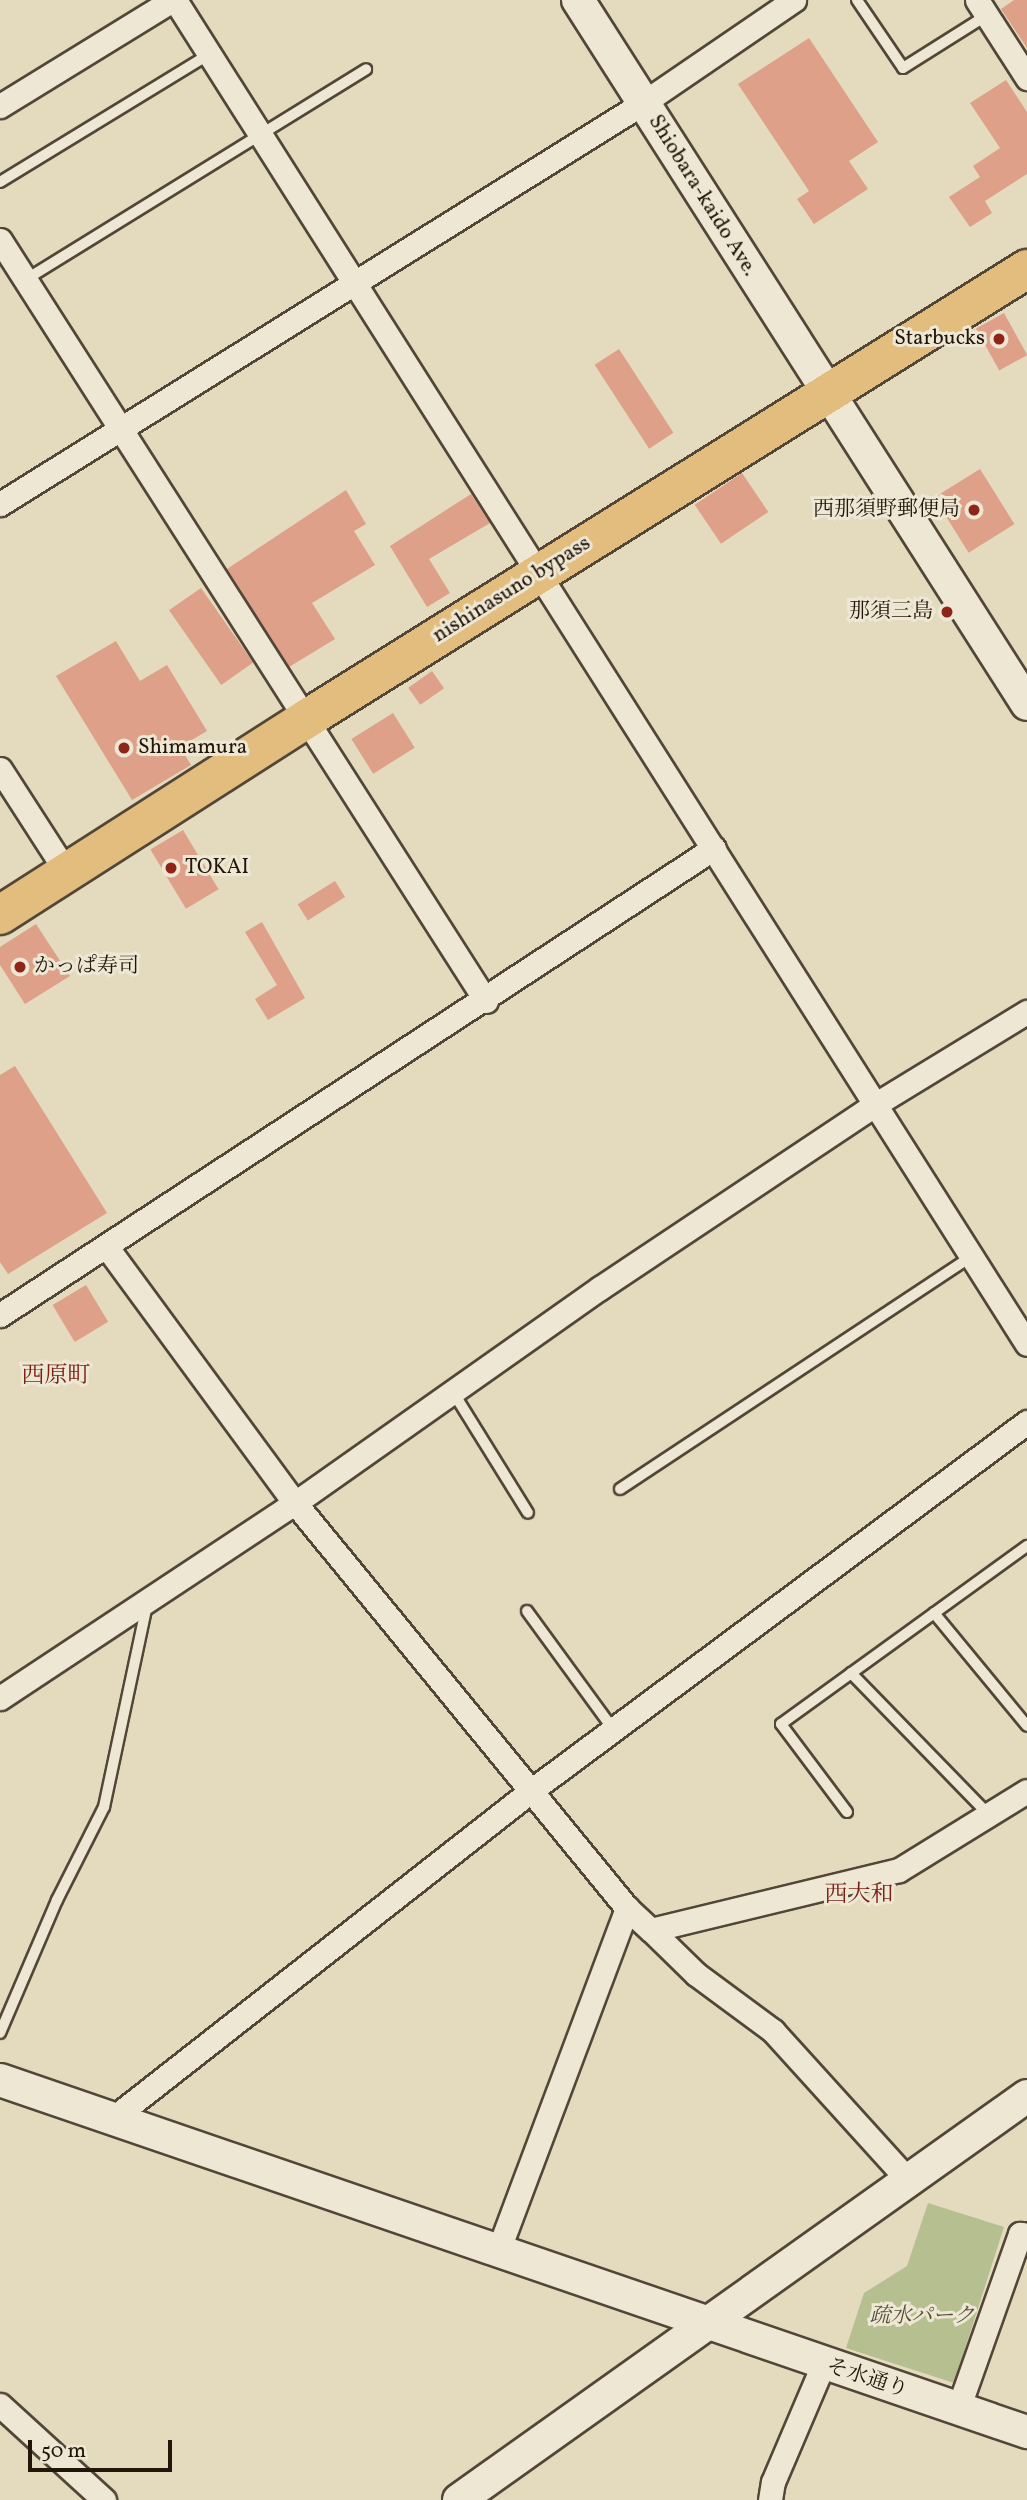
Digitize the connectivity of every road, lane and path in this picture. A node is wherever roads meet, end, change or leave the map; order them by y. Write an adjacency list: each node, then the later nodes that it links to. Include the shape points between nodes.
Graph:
1 (173, 0): 6 (street); 10 (street)
2 (578, 0): 9 (street, Shiobara-kaido Ave.)
3 (794, 0): 9 (street)
4 (857, 0): 5 (lane, via 903,68)
5 (982, 8): 8 (street)
6 (210, 54): 11 (street); 12 (lane)
7 (366, 69): 11 (lane)
8 (1027, 78)
9 (643, 103): 15 (street); 17 (street, Shiobara-kaido Ave.)
10 (0, 106)
11 (260, 132): 15 (street); 16 (lane)
12 (0, 182)
13 (0, 240): 16 (street)
14 (1027, 269): 17 (highway, nishinasuno bypass)
15 (355, 279): 18 (street); 20 (street)
16 (25, 280): 18 (street)
17 (827, 391): 20 (highway, nishinasuno bypass); 21 (street, Shiobara-kaido Ave.)
18 (120, 429): 19 (street); 22 (street)
19 (0, 504)
20 (541, 572): 22 (highway, nishinasuno bypass); 24 (street)
21 (1027, 704)
22 (308, 718): 25 (highway, nishinasuno bypass); 27 (street)
23 (0, 769): 25 (street)
24 (714, 848): 27 (street); 29 (street)
25 (67, 873): 26 (highway, nishinasuno bypass)
26 (0, 915)
27 (485, 1001): 30 (street)
28 (1027, 1012): 29 (street)
29 (876, 1104): 31 (street); 34 (street)
30 (106, 1246): 32 (street); 37 (street)
31 (971, 1257): 33 (street); 36 (lane)
32 (0, 1315)
33 (1027, 1344)
34 (453, 1392): 37 (street); 38 (lane)
35 (1027, 1422): 46 (street)
36 (620, 1489)
37 (295, 1503): 40 (street); 47 (street)
38 (528, 1513)
39 (1027, 1546): 42 (lane)
40 (147, 1601): 44 (street); 53 (lane, via 104,1807 57,1900)
41 (527, 1611): 46 (lane)
42 (933, 1613): 43 (lane); 45 (lane)
43 (851, 1673): 49 (lane, via 781,1724); 50 (lane)
44 (0, 1698)
45 (1027, 1726)
46 (613, 1729): 47 (street)
47 (532, 1790): 51 (street); 56 (street)
48 (1027, 1791): 50 (street)
49 (847, 1812)
50 (989, 1815): 52 (street, via 886,1875)
51 (627, 1908): 52 (street); 59 (street)
52 (651, 1930): 57 (street, via 696,1974 773,2031)
53 (0, 2033)
54 (0, 2080): 56 (street, そ水通り)
55 (1027, 2096): 57 (street)
56 (113, 2119): 59 (street, そ水通り)
57 (909, 2181): 60 (street)
58 (1027, 2235): 63 (street, via 1020,2234)
59 (497, 2254): 60 (street, そ水通り)
60 (708, 2325): 61 (street, そ水通り); 66 (street)
61 (823, 2365): 63 (street, そ水通り); 67 (street, via 773,2482)
62 (0, 2405): 65 (street)
63 (958, 2409): 64 (street, そ水通り)
64 (1027, 2432)
65 (104, 2500)
66 (458, 2500)
67 (770, 2500)

